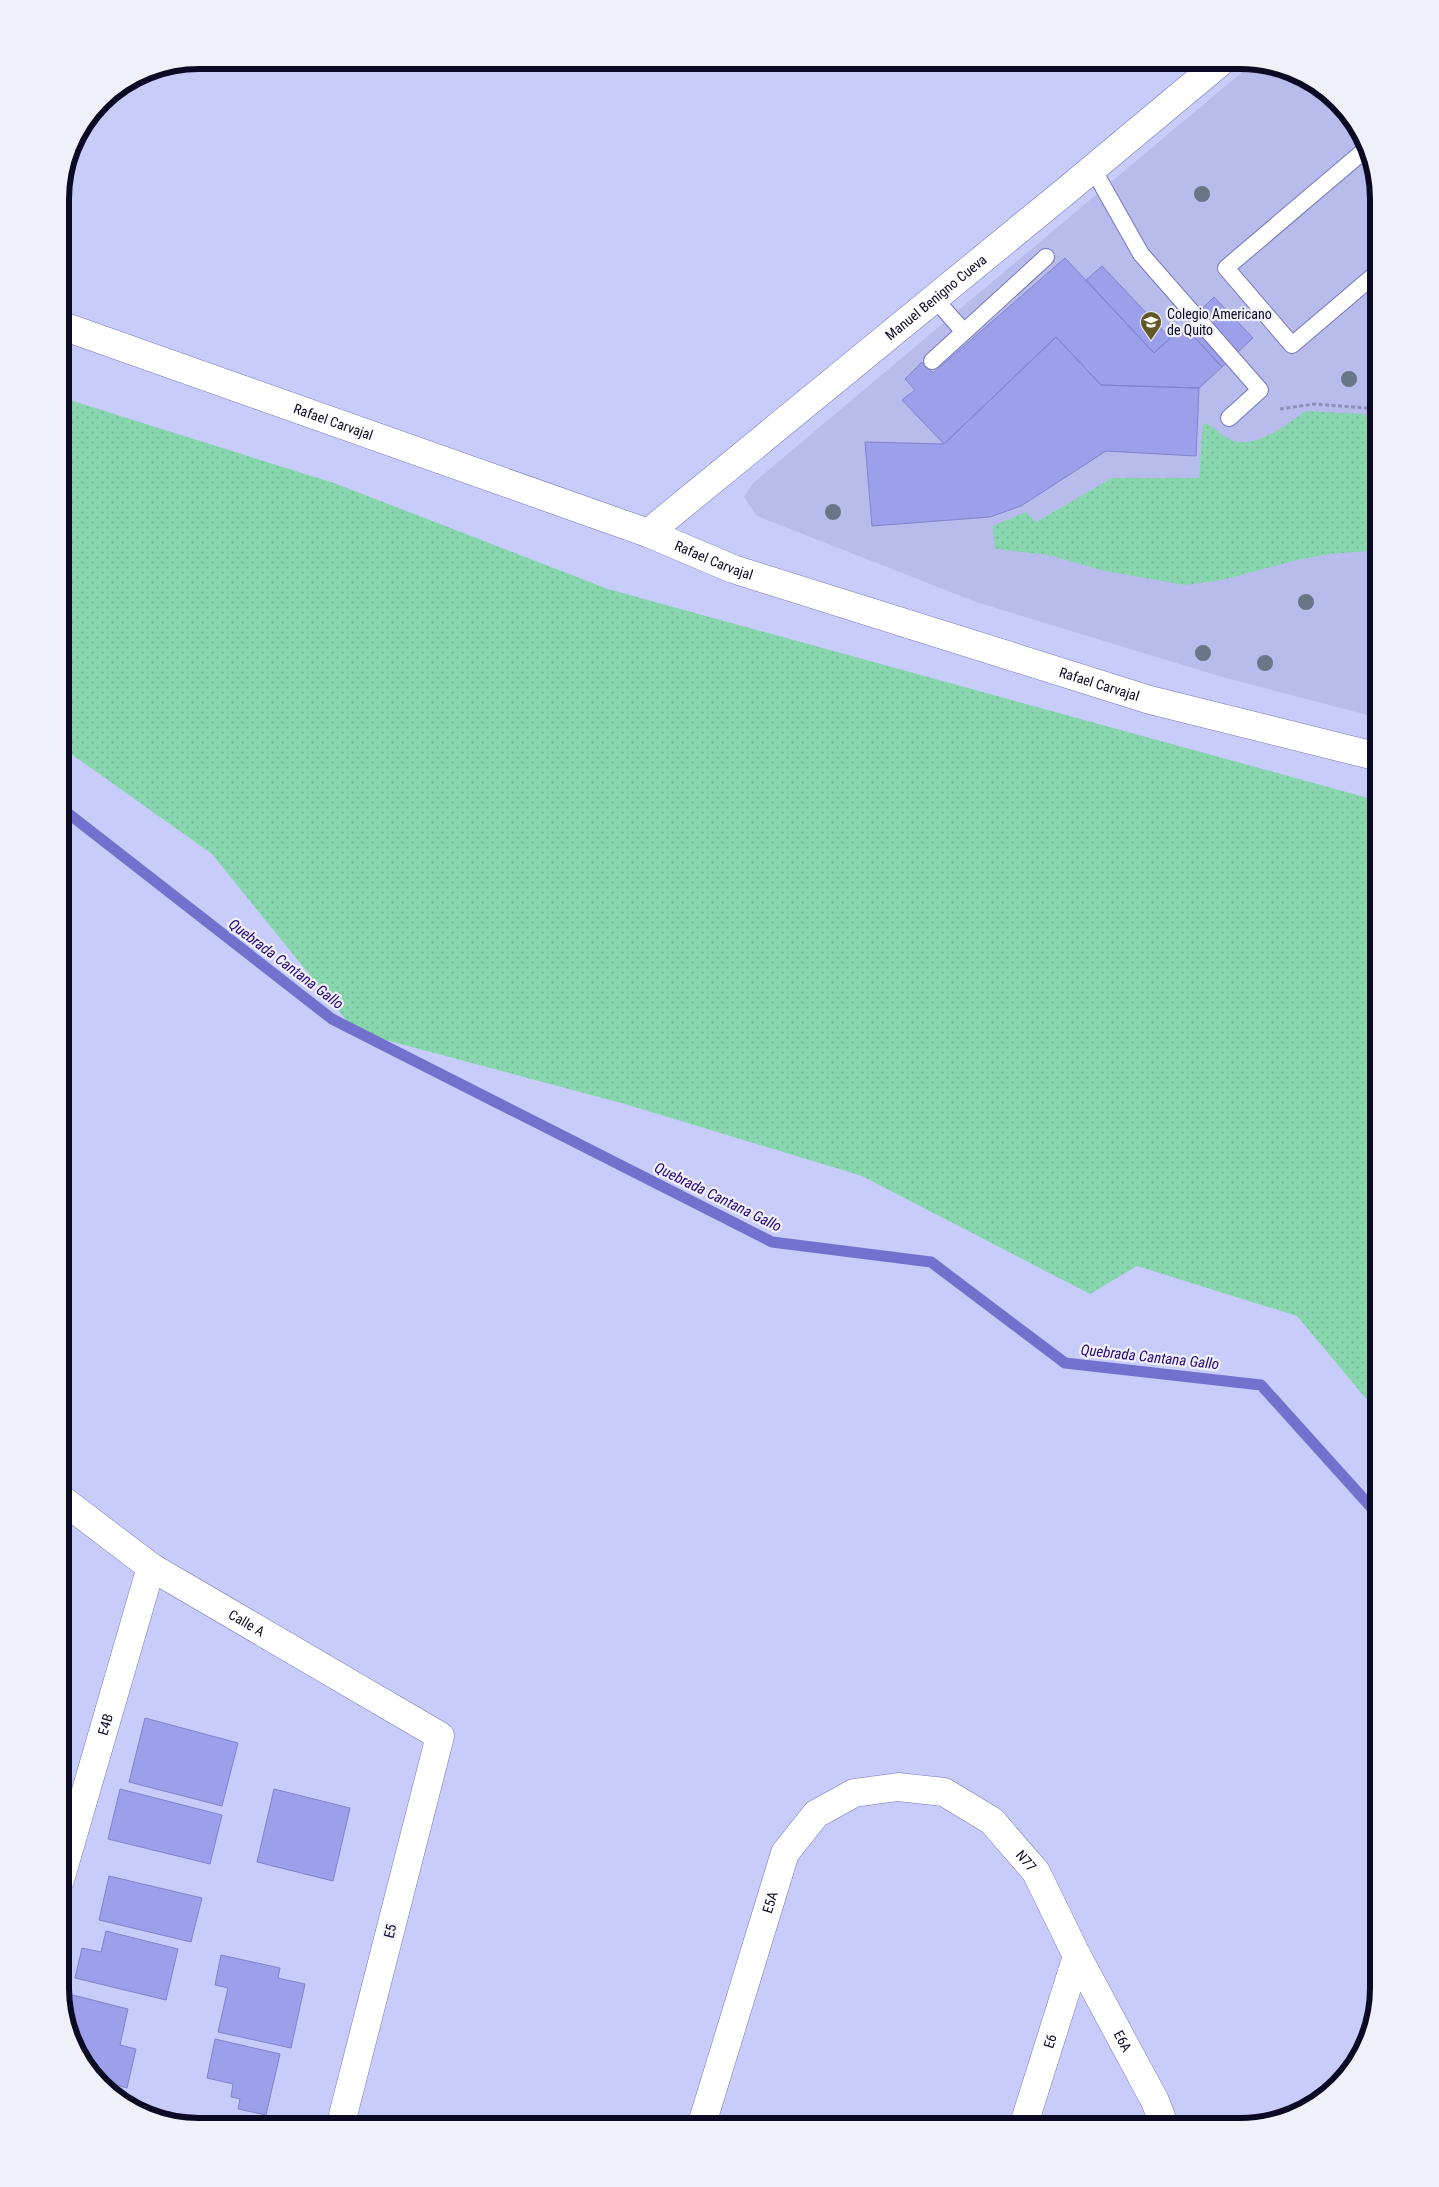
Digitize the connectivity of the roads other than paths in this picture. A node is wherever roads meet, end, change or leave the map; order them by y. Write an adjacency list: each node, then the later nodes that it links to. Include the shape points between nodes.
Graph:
1 (1212, 69): 3 (street, Manuel Benigno Cueva)
2 (1361, 153): 5 (lane, via 1226,268 1292,345)
3 (1093, 169): 6 (street, Manuel Benigno Cueva); 10 (lane, via 1141,254 1260,390)
4 (1046, 257): 8 (lane)
5 (1370, 279)
6 (935, 299): 8 (lane); 11 (street, Manuel Benigno Cueva)
7 (69, 328): 11 (street, Rafael Carvajal)
8 (964, 332): 9 (lane)
9 (932, 360)
10 (1229, 418)
11 (648, 533): 12 (street, Rafael Carvajal, via 733,568 1150,700)
12 (1370, 755)
13 (69, 1505): 14 (street, Calle A)
14 (151, 1567): 15 (street, Calle A); 17 (street, E4B)
15 (440, 1736): 19 (street, E5)
16 (944, 1792): 18 (street, N77, via 992,1821 1036,1872); 20 (street, E5A, via 898,1787 854,1793 816,1814 785,1853)
17 (69, 1849)
18 (1077, 1956): 21 (street, E6); 22 (street, E6A)
19 (342, 2118)
20 (704, 2118)
21 (1026, 2118)
22 (1161, 2118)

